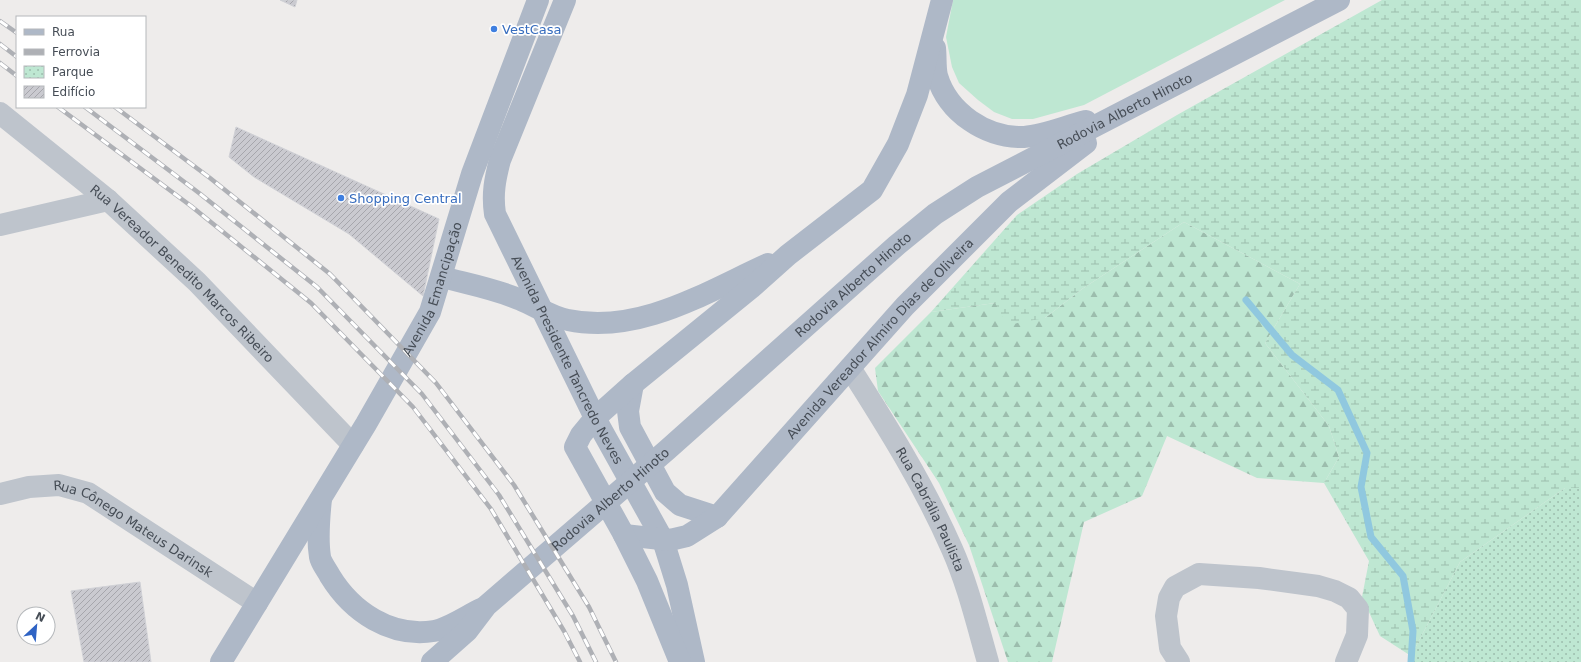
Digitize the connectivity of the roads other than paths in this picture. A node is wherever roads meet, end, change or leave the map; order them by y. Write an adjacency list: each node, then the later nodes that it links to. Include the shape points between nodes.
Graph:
1 (538, 0): 11 (main road, Avenida Emancipação, via 475,166)
2 (565, 0): 12 (main road, Avenida Presidente Tancredo Neves, via 500,160 494,182 495,214)
3 (942, 0): 5 (main road)
4 (1339, 0): 6 (main road, Rodovia Alberto Hinoto)
5 (934, 33): 6 (main road, via 937,75 946,96 959,111 979,126 1001,134 1024,137); 10 (main road, via 917,95 898,144 872,190)
6 (1130, 109): 13 (main road, Avenida Vereador Almiro Dias de Oliveira, via 1009,202 905,306); 23 (main road, Rodovia Alberto Hinoto, via 976,187 935,214)
7 (0, 113): 8 (street, Rua Vereador Benedito Marcos Ribeiro)
8 (108, 200): 9 (street); 16 (street, Rua Vereador Benedito Marcos Ribeiro, via 197,282)
9 (0, 225)
10 (788, 255): 12 (main road, via 651,316 626,322 567,320); 14 (main road)
11 (442, 277): 12 (main road, via 520,299); 16 (main road, Avenida Emancipação, via 426,318)
12 (542, 311): 15 (main road, Avenida Presidente Tancredo Neves)
13 (850, 368): 19 (main road, Avenida Vereador Almiro Dias de Oliveira); 28 (street, Rua Cabrália Paulista, via 896,440 952,549)
14 (633, 384): 15 (main road); 19 (main road, via 628,411 630,427 665,492 680,505)
15 (595, 418): 20 (main road, via 581,434 575,447); 21 (main road, Avenida Presidente Tancredo Neves)
16 (353, 445): 18 (main road, Avenida Emancipação)
17 (0, 494): 22 (street, Rua Cônego Mateus Darinsk, via 29,487 59,485 88,493)
18 (321, 496): 22 (main road, Avenida Emancipação); 23 (main road, via 320,559 336,585 366,616 395,630 413,633 436,631)
19 (718, 517): 21 (main road, Avenida Vereador Almiro Dias de Oliveira, via 687,536)
20 (624, 534): 21 (main road, Avenida Vereador Almiro Dias de Oliveira); 26 (main road)
21 (663, 540): 27 (main road, Avenida Presidente Tancredo Neves, via 677,585)
22 (257, 603): 24 (main road, Avenida Emancipação)
23 (486, 606): 25 (main road, Rodovia Alberto Hinoto, via 468,631)
24 (221, 662)
25 (432, 662)
26 (680, 662)
27 (694, 662)
28 (988, 662)
29 (1179, 662): 30 (street, via 1170,648 1166,616 1169,598 1175,587 1199,574 1259,578 1318,586 1349,598 1358,609 1357,635)
30 (1346, 662)

